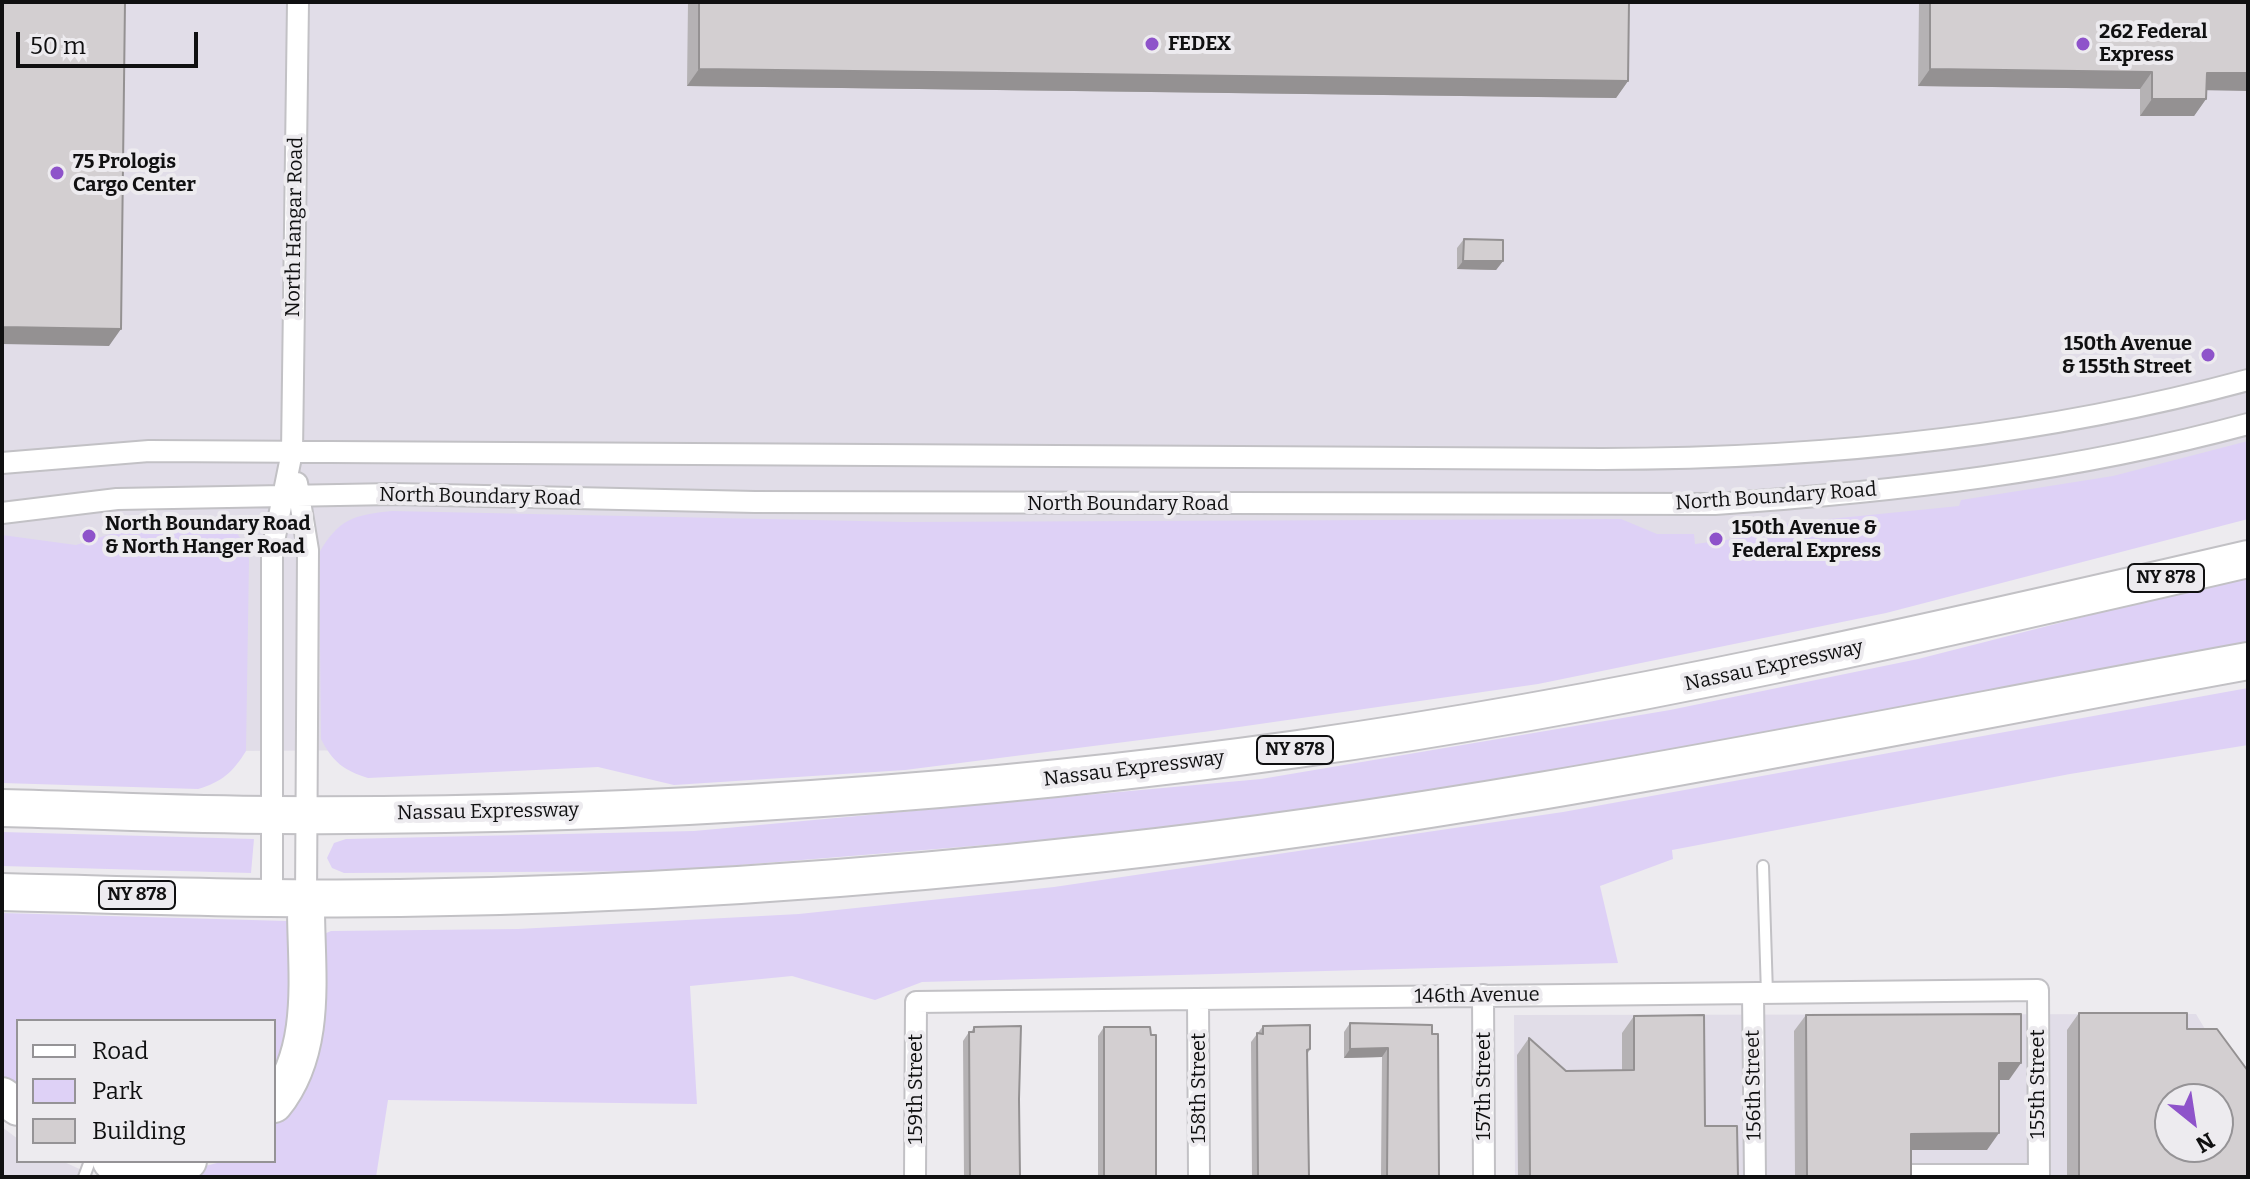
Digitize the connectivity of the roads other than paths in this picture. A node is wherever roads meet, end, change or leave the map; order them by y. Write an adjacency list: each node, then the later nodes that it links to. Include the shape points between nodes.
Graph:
1 (298, 2): 4 (street, North Hangar Road)
2 (2248, 380): 4 (street, North Boundary Road, via 2011,430 1765,456)
3 (2248, 424): 6 (street, North Boundary Road, via 2125,455 2031,471 1715,504 1346,506)
4 (292, 452): 5 (street, North Boundary Road, via 100,453); 6 (street, North Hangar Road)
5 (2, 463)
6 (292, 496): 7 (street, North Boundary Road, via 117,499); 13 (street, North Hangar Road, via 308,550); 13 (street, North Hangar Road, via 272,551)
7 (2, 513)
8 (2248, 543): 10 (highway)
9 (2248, 559): 10 (highway, Nassau Expressway / NY 878)
10 (2084, 597): 13 (highway, Nassau Expressway / NY 878, via 1642,693 1207,761 767,801)
11 (2248, 661): 16 (highway, NY 878, via 1544,789 1195,843 754,885)
12 (2, 808): 13 (highway, Nassau Expressway / NY 878)
13 (289, 815): 16 (street, North Hangar Road); 16 (street, North Hangar Road)
14 (1763, 866): 18 (lane)
15 (2, 892): 16 (highway, NY 878)
16 (289, 898): 22 (highway, via 305,1030 296,1067)
17 (2038, 990): 18 (street, 146th Avenue); 26 (street, 155th Street)
18 (1760, 994): 19 (street, 146th Avenue); 30 (street, 156th Street)
19 (1483, 995): 20 (street, 146th Avenue); 29 (street, 157th Street)
20 (1198, 999): 21 (street, 146th Avenue); 28 (street, 158th Street)
21 (916, 1002): 27 (street, 159th Street)
22 (276, 1101)
23 (129, 1163): 24 (highway)
24 (175, 1163)
25 (1911, 1170): 26 (lane)
26 (2039, 1173)
27 (915, 1177)
28 (1199, 1177)
29 (1484, 1177)
30 (1755, 1177)

